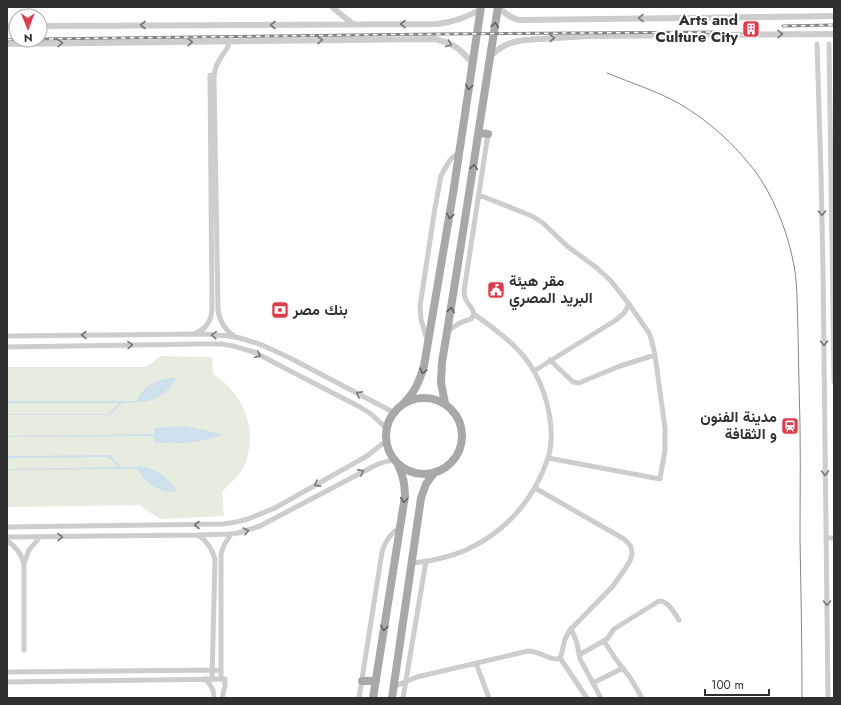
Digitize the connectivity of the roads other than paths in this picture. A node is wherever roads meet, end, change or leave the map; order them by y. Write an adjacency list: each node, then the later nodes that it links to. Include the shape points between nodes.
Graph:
1 (499, 7): 4 (street, one-way to 1, via 519,20 504,13); 12 (main road, one-way to 1)
2 (333, 8): 5 (street)
3 (481, 8): 5 (street, one-way to 5, via 449,23); 13 (main road)
4 (834, 16)
5 (353, 24): 6 (street, one-way to 6)
6 (48, 26)
7 (834, 34): 12 (street, one-way to 7, via 506,44 525,40 587,36)
8 (229, 41): 9 (street, one-way to 8); 13 (street, one-way to 13, via 435,39 457,47); 20 (street, via 215,70 214,79)
9 (7, 44)
10 (816, 44): 19 (street)
11 (829, 44): 18 (street)
12 (490, 57): 15 (main road)
13 (472, 63): 17 (main road, one-way to 17)
14 (210, 75): 20 (street)
15 (479, 133): 16 (main road); 28 (main road, one-way to 15)
16 (488, 134): 21 (street)
17 (459, 152): 32 (main road, one-way to 32); 32 (street, via 450,160 441,176 434,208 420,306)
18 (831, 173): 19 (street, via 826,171); 22 (street)
19 (821, 174): 25 (street, one-way to 25)
20 (214, 188): 23 (street)
21 (479, 195): 26 (street, via 532,216 543,223 604,275); 27 (street, via 464,293)
22 (832, 197): 24 (street)
23 (214, 199): 29 (street, via 212,314 205,328); 31 (street, via 219,314 227,331)
24 (833, 268): 25 (street, via 827,266); 37 (street)
25 (823, 269): 53 (street, one-way to 53)
26 (629, 304): 34 (street, via 649,333); 35 (street, via 616,320)
27 (474, 314): 28 (street, via 471,319 458,324); 36 (street, via 511,342)
28 (447, 333): 39 (main road, via 441,372)
29 (192, 335): 30 (street, one-way to 30); 31 (street, one-way to 29)
30 (7, 336)
31 (240, 338): 40 (street, one-way to 31, via 278,352)
32 (428, 344): 38 (main road, one-way to 38, via 421,378 411,396)
33 (7, 347): 41 (street, one-way to 41, via 201,344 233,346 254,352 360,407)
34 (655, 355): 35 (street, via 579,383 573,382); 43 (street, via 665,428 665,450 660,479)
35 (550, 360): 36 (street)
36 (534, 371): 43 (street, via 549,412 551,439)
37 (834, 382)
38 (403, 404): 39 (main road, via 424,397); 40 (main road)
39 (445, 404): 45 (main road, via 460,420 462,442 453,462)
40 (393, 412): 41 (main road)
41 (386, 428): 42 (main road)
42 (386, 441): 44 (main road); 47 (street, one-way to 47, via 368,456 274,508 236,522)
43 (548, 458): 46 (street)
44 (395, 462): 45 (main road, via 414,473); 48 (main road, one-way to 48, via 402,474 405,491); 49 (street, one-way to 44, via 260,526 374,466 390,460)
45 (434, 473): 57 (main road, via 422,493)
46 (535, 488): 56 (street, via 518,512 483,541 456,554); 60 (street, via 627,541 632,550 630,561 613,586)
47 (7, 527)
48 (400, 527): 73 (street, via 393,532 383,547); 74 (main road, one-way to 74)
49 (231, 534): 50 (street); 68 (street, via 221,554)
50 (198, 535): 52 (street, one-way to 50); 67 (street, via 209,544 215,559)
51 (7, 537): 52 (street)
52 (40, 537): 58 (street, via 29,550)
53 (826, 538): 54 (street); 89 (street, one-way to 89)
54 (834, 538)
55 (7, 541): 58 (street, via 19,551)
56 (426, 561): 57 (street); 75 (street)
57 (412, 563): 78 (main road)
58 (24, 564): 62 (street)
59 (679, 620): 61 (street, via 667,604 659,601 614,629)
60 (571, 628): 63 (street, via 577,641); 64 (street)
61 (604, 641): 63 (street); 66 (street)
62 (24, 650)
63 (579, 655): 77 (street)
64 (560, 658): 65 (street, via 555,660 531,650); 86 (street)
65 (476, 663): 75 (street); 85 (street)
66 (623, 668): 77 (street); 88 (street)
67 (212, 670): 68 (street); 69 (street); 70 (street)
68 (221, 670): 71 (street)
69 (7, 672)
70 (212, 679): 71 (street); 72 (street)
71 (223, 679): 80 (street, via 225,686)
72 (204, 680): 76 (street); 79 (street, via 212,688)
73 (362, 681): 74 (main road); 81 (street)
74 (376, 681): 82 (main road)
75 (406, 681): 78 (street); 84 (street)
76 (7, 682)
77 (593, 683): 87 (street)
78 (393, 687): 83 (main road)
79 (214, 698)
80 (222, 698)
81 (360, 698)
82 (373, 698)
83 (392, 698)
84 (403, 698)
85 (489, 698)
86 (587, 698)
87 (601, 698)
88 (642, 698)
89 (828, 698)

